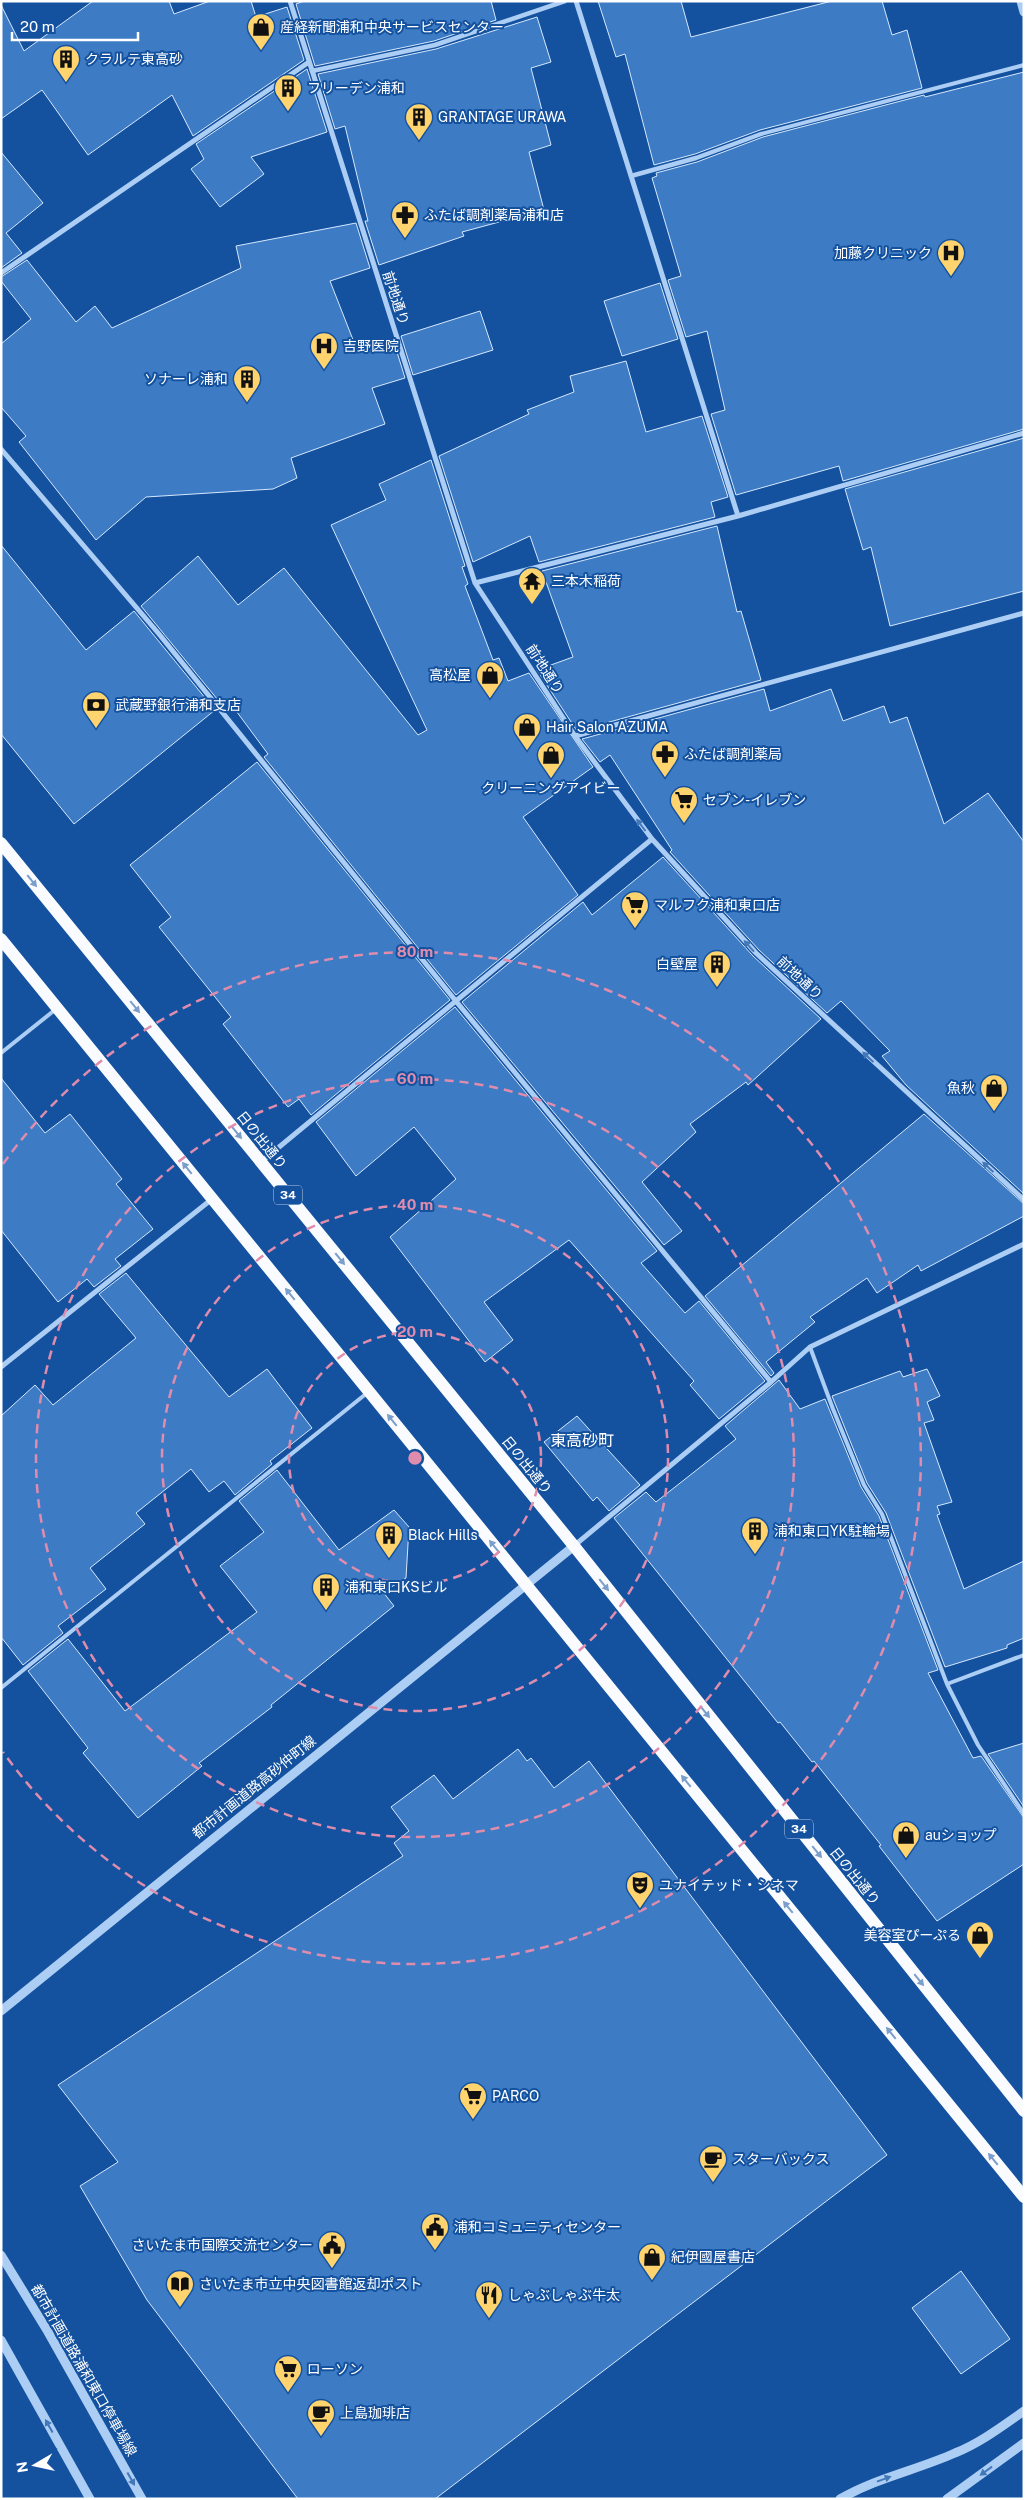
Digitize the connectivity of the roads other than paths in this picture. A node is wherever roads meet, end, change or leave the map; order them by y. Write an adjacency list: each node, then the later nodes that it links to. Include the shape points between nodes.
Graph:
1 (290, 1): 6 (street, 前地通り)
2 (565, 1): 8 (street, via 435,45)
3 (576, 1): 10 (street)
4 (1021, 1): 5 (street)
5 (1024, 12)
6 (310, 62): 8 (street, 前地通り); 11 (street)
7 (1024, 65): 9 (lane)
8 (312, 71): 15 (street, 前地通り)
9 (761, 134): 10 (street, via 696,158)
10 (631, 176): 14 (street)
11 (1, 273)
12 (1024, 433): 14 (street)
13 (1, 449): 21 (street, via 159,634)
14 (738, 516): 15 (street)
15 (475, 583): 17 (street, 前地通り)
16 (1024, 613): 17 (street)
17 (575, 736): 18 (street, 前地通り, one-way to 17)
18 (652, 839): 21 (street); 26 (street, 前地通り, one-way to 18, via 756,953)
19 (1, 843): 24 (main road, 日の出通り / 34, one-way to 24)
20 (1, 939): 22 (main road)
21 (455, 1000): 24 (street); 30 (street)
22 (57, 1008): 23 (lane); 25 (main road, one-way to 22)
23 (1, 1053)
24 (261, 1162): 32 (main road, 日の出通り / 34, one-way to 32)
25 (213, 1199): 29 (street); 31 (main road, one-way to 25)
26 (1024, 1200)
27 (1024, 1244): 28 (street)
28 (810, 1347): 30 (street); 35 (lane, via 864,1485 882,1514)
29 (1, 1367)
30 (771, 1382): 32 (street)
31 (369, 1392): 33 (main road, one-way to 31); 36 (lane)
32 (574, 1546): 33 (street, 都市計画道路高砂仲町線); 39 (main road, 日の出通り / 34, one-way to 39)
33 (525, 1584): 38 (street, 都市計画道路高砂仲町線); 40 (main road, one-way to 33)
34 (1024, 1655): 35 (lane)
35 (947, 1684): 37 (lane, via 978,1746)
36 (1, 1688)
37 (1024, 1814)
38 (1, 2011)
39 (1024, 2111)
40 (1024, 2197)
41 (1, 2255): 47 (street, 都市計画道路浦和東口停車場線, one-way to 47)
42 (1, 2340): 43 (street)
43 (5, 2353): 46 (street, one-way to 43)
44 (1024, 2411): 48 (street, one-way to 44, via 859,2488 978,2443)
45 (1024, 2443): 49 (street, one-way to 49)
46 (90, 2499)
47 (142, 2499)
48 (840, 2499)
49 (948, 2499)

